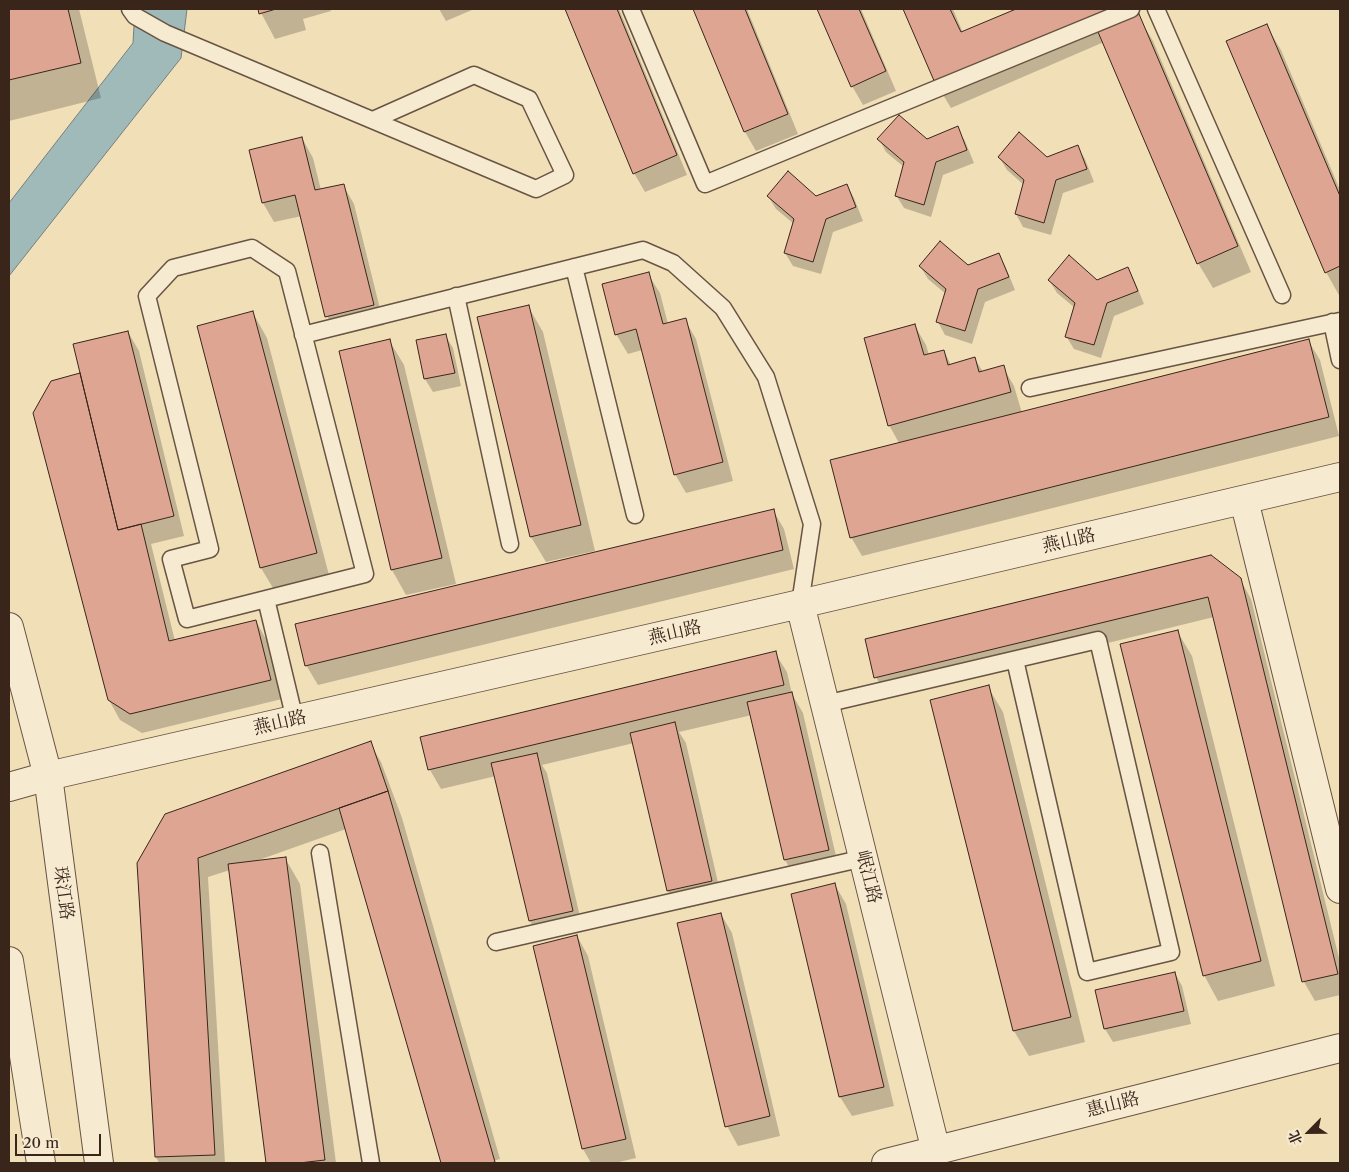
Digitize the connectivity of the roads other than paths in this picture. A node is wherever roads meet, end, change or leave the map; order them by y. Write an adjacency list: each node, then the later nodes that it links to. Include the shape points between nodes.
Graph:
1 (130, 9): 5 (lane, via 135,16 166,33)
2 (631, 9): 3 (lane, via 705,184)
3 (1131, 9)
4 (1156, 9): 7 (lane)
5 (374, 120): 5 (lane, via 536,189 565,175 529,100 474,75)
6 (574, 267): 8 (lane); 15 (lane); 18 (lane, via 643,250 673,263 723,308 766,377 812,524)
7 (1282, 295)
8 (456, 296): 10 (lane); 16 (lane)
9 (1336, 322): 11 (lane); 12 (lane)
10 (303, 335): 17 (lane, via 365,574); 17 (lane, via 287,271 252,248 172,268 147,296 210,549 171,558 187,619)
11 (1340, 360)
12 (1030, 388)
13 (1340, 477): 14 (street, 燕山路)
14 (1244, 500): 18 (street, 燕山路); 27 (street)
15 (636, 515)
16 (510, 544)
17 (266, 599): 22 (lane)
18 (800, 604): 21 (street, 岷江路); 22 (street, 燕山路)
19 (9, 627): 23 (street, 珠江路)
20 (1015, 660): 20 (lane, via 1098,640 1171,952 1087,972); 21 (lane)
21 (825, 704): 26 (street, 岷江路)
22 (295, 720): 23 (street, 燕山路)
23 (48, 776): 24 (street, 燕山路); 33 (street, 珠江路)
24 (9, 787)
25 (320, 853): 34 (lane)
26 (864, 858): 28 (lane); 31 (street, 岷江路)
27 (1340, 889)
28 (496, 942)
29 (9, 960): 32 (street)
30 (1340, 1048): 31 (street, 惠山路)
31 (936, 1151): 35 (street, 惠山路)
32 (41, 1163)
33 (99, 1163)
34 (371, 1163)
35 (886, 1163)

